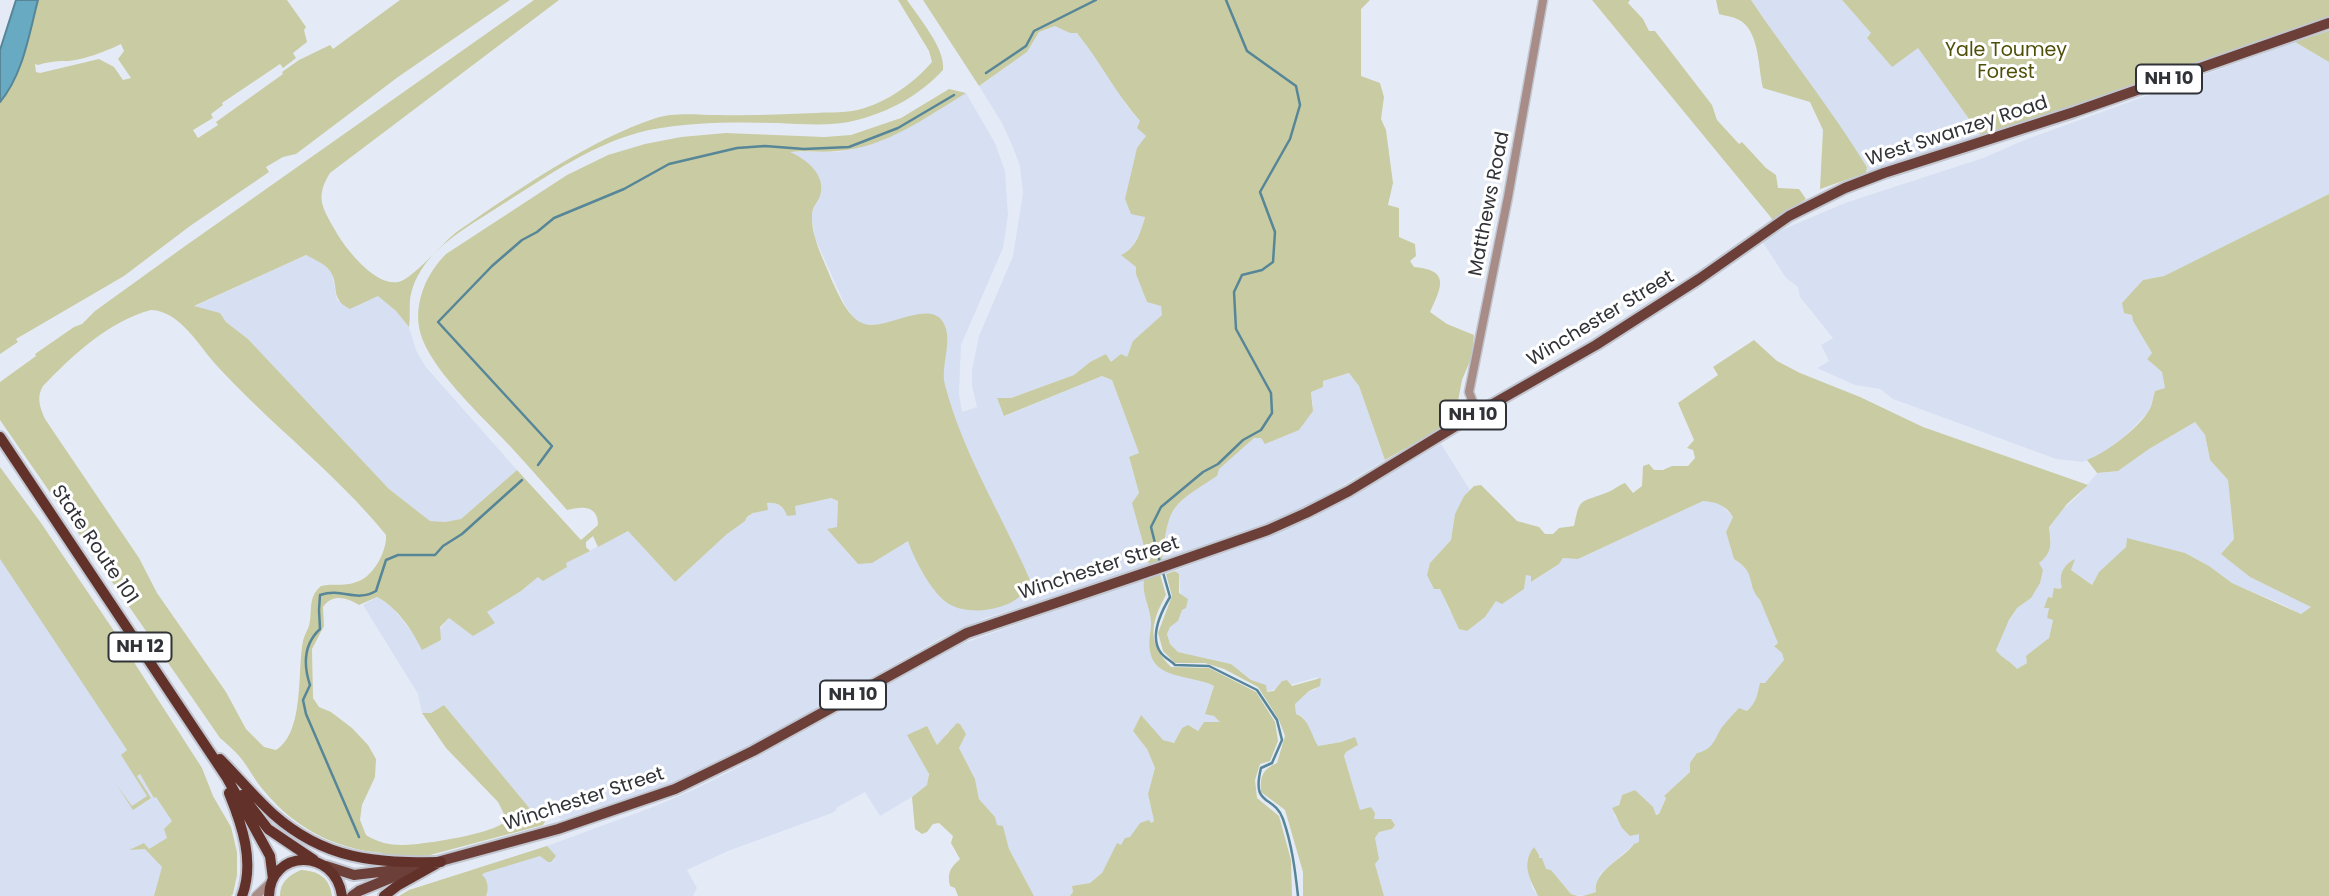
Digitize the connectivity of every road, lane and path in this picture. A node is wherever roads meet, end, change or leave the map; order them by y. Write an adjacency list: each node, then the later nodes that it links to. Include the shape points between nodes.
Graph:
1 (1543, 0): 4 (street, Matthews Road, via 1469,392)
2 (2329, 23): 3 (main road, West Swanzey Road / NH 10, via 1884,173 1809,205)
3 (1762, 234): 4 (main road, Winchester Street / NH 10, via 1617,332)
4 (1477, 413): 10 (main road, Winchester Street / NH 10, via 1349,491 1268,530 967,632 675,789)
5 (0, 438): 6 (highway, State Route 101 / NH 12)
6 (202, 740): 7 (highway, State Route 101 / NH 12); 10 (highway, via 274,815 323,846 374,861)
7 (215, 758): 8 (highway, State Route 101 / NH 12); 14 (highway, via 246,844)
8 (227, 778): 9 (highway, State Route 101 / NH 12, via 268,829); 13 (highway, State Route 101 / NH 12, via 270,856)
9 (314, 860): 11 (highway, NH 10); 13 (highway, via 293,862)
10 (441, 862): 12 (main road, Winchester Street / NH 10); 19 (highway)
11 (326, 866): 12 (main road, Winchester Street / NH 10, via 354,875); 17 (highway, via 337,878)
12 (415, 868): 18 (main road, Winchester Street / NH 10)
13 (272, 881): 15 (street); 16 (highway)
14 (242, 896)
15 (256, 896)
16 (269, 896)
17 (342, 896)
18 (352, 896)
19 (384, 896)

